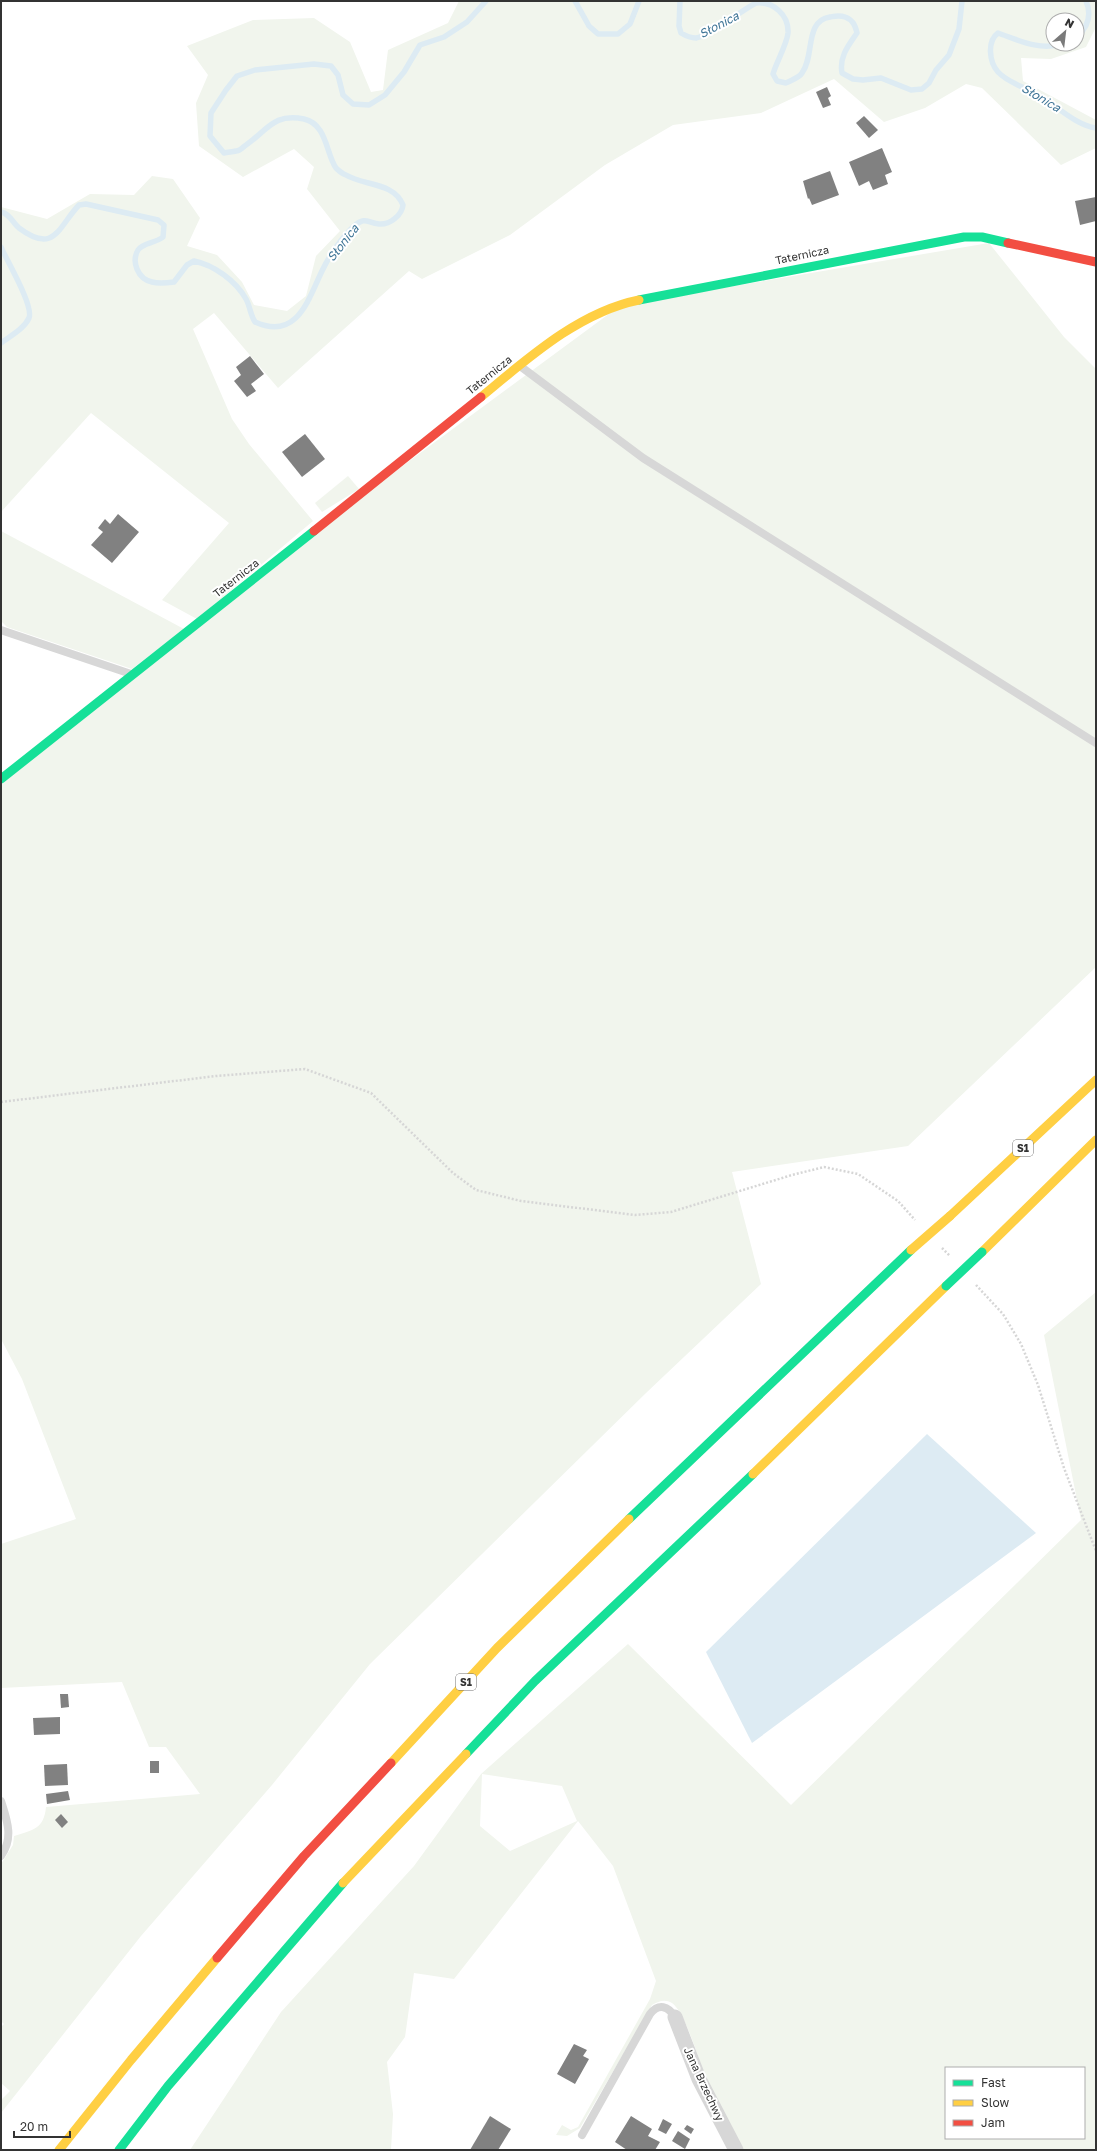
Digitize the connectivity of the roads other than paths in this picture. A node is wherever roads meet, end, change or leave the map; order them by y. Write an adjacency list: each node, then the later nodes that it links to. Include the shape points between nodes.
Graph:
1 (1096, 262): 2 (main road, Taternicza, via 982,237 964,237 620,304 552,339)
2 (519, 365): 4 (main road, Taternicza); 5 (lane, via 642,458)
3 (1, 630): 4 (lane)
4 (133, 675): 6 (main road, Taternicza)
5 (1096, 743)
6 (1, 779)
7 (1096, 1080): 13 (main road, S1, bridge, via 698,1452 497,1648 304,1856 131,2060)
8 (1096, 1140): 14 (main road, bridge, via 734,1492 530,1686 339,1887 168,2086)
9 (1, 1801): 10 (lane, via 9,1832 8,1842)
10 (1, 1856)
11 (675, 2017): 12 (lane, via 666,2007 660,2006 650,2014); 15 (street, Jana Brzechwy, via 699,2079)
12 (582, 2135)
13 (60, 2150)
14 (119, 2150)
15 (736, 2150)

